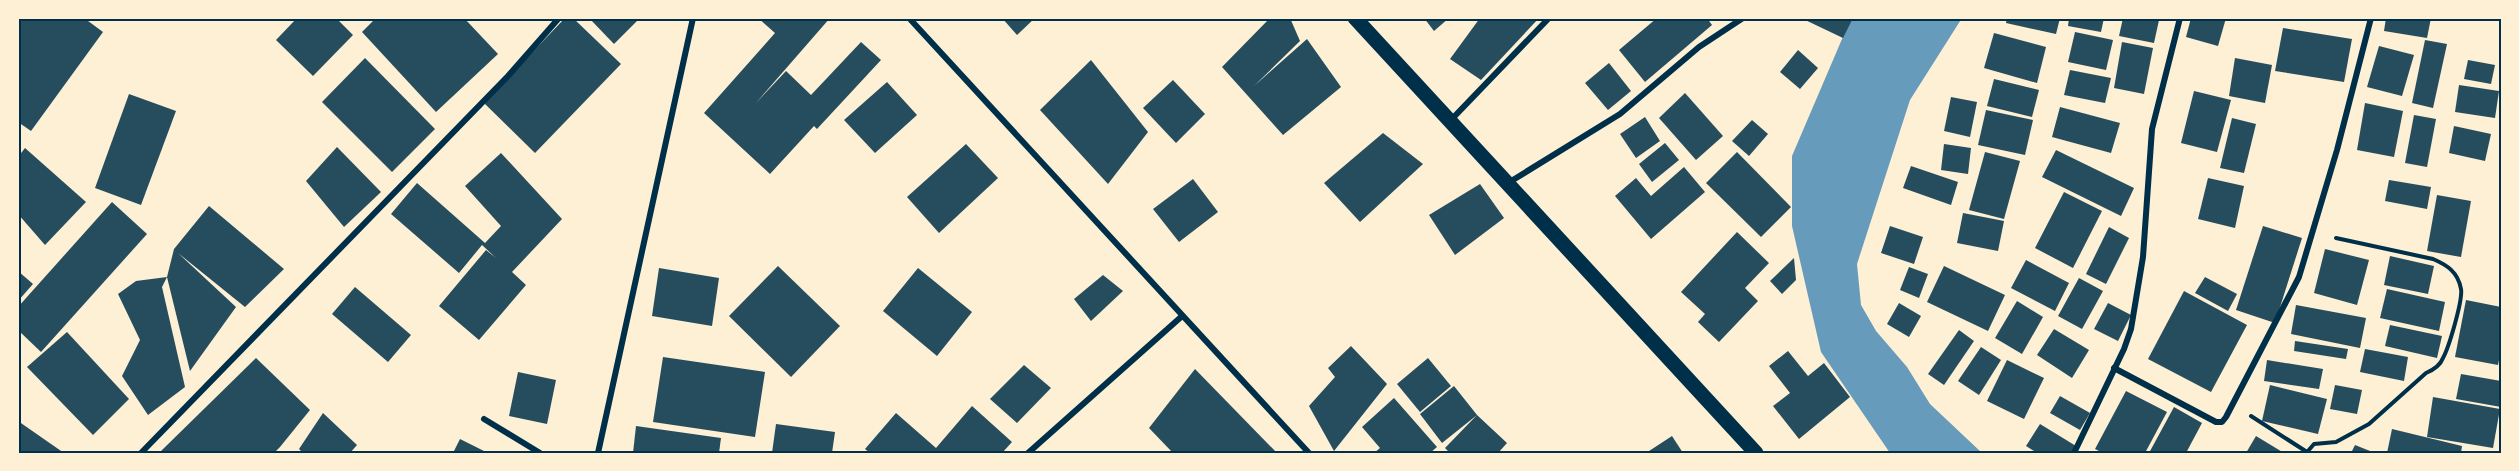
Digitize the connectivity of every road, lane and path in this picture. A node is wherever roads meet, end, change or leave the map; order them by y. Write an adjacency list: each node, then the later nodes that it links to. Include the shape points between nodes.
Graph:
1 (559, 18): 17 (street, via 500,84)
2 (693, 18): 19 (street)
3 (909, 18): 12 (street)
4 (1355, 18): 9 (main road)
5 (1549, 18): 9 (street)
6 (1743, 18): 10 (street, via 1699,47 1620,114)
7 (2180, 18): 13 (street, via 2152,129 2143,257 2131,329)
8 (2371, 18): 11 (street)
9 (1450, 121): 10 (main road)
10 (1508, 184): 22 (main road)
11 (2312, 232): 14 (street, via 2299,277); 16 (path, via 2433,259 2452,269 2461,299 2443,359 2434,370 2369,424 2336,442 2314,444)
12 (1181, 317): 20 (street); 21 (street)
13 (2114, 368): 14 (street, via 2216,422 2222,422); 23 (street)
14 (2233, 405): 16 (path)
15 (484, 419): 18 (street)
16 (2307, 452)
17 (141, 453)
18 (540, 453)
19 (598, 453)
20 (1028, 453)
21 (1309, 453)
22 (1756, 453)
23 (2074, 453)

